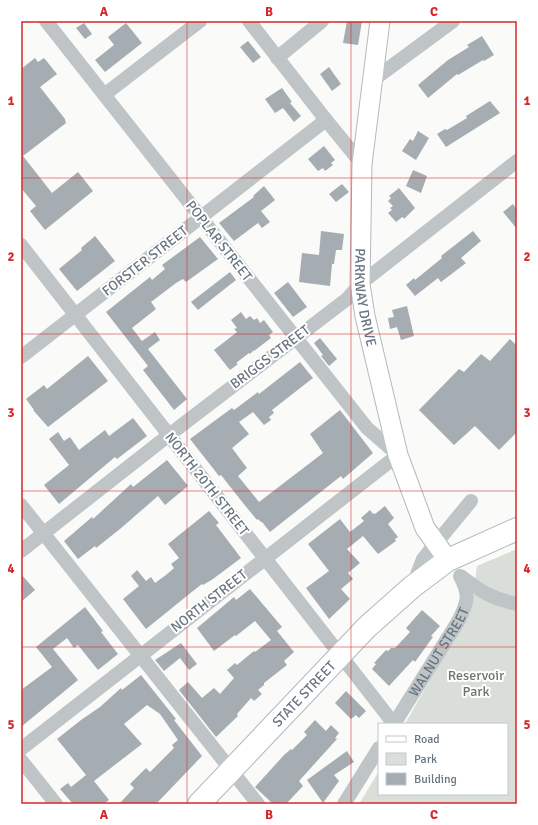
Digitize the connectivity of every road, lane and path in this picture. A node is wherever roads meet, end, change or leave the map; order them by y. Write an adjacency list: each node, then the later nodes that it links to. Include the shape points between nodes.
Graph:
1 (46, 21): 9 (street, POPLAR STREET)
2 (200, 21): 9 (street)
3 (249, 21): 7 (street)
4 (322, 21): 7 (street)
5 (380, 21): 8 (street, PARKWAY DRIVE)
6 (453, 21): 8 (street)
7 (277, 58): 10 (street)
8 (373, 80): 12 (street, PARKWAY DRIVE)
9 (104, 95): 13 (street, POPLAR STREET)
10 (326, 120): 12 (street); 13 (street, FORSTER STREET)
11 (517, 161): 15 (street, BRIGGS STREET)
12 (362, 164): 15 (street, PARKWAY DRIVE)
13 (201, 217): 16 (street, FORSTER STREET); 17 (street, POPLAR STREET)
14 (21, 245): 16 (street, NORTH 20TH STREET)
15 (360, 284): 17 (street, BRIGGS STREET, via 347,299); 20 (street, PARKWAY DRIVE, via 365,316)
16 (76, 315): 18 (street, FORSTER STREET); 19 (street, NORTH 20TH STREET)
17 (296, 338): 19 (street, BRIGGS STREET); 20 (street, POPLAR STREET, via 367,428)
18 (21, 357)
19 (169, 435): 24 (street, BRIGGS STREET); 26 (street, NORTH 20TH STREET)
20 (398, 455): 26 (street, NORTH STREET); 27 (street, PARKWAY DRIVE, via 425,528)
21 (471, 501): 27 (street, STATE STREET)
22 (21, 505): 24 (street)
23 (510, 532): 27 (main road)
24 (43, 533): 25 (street, BRIGGS STREET); 29 (street)
25 (21, 551)
26 (265, 558): 29 (street, NORTH STREET); 30 (street, NORTH 20TH STREET)
27 (448, 560): 28 (street, via 486,594); 30 (main road, STATE STREET, via 367,626); 32 (street, WALNUT STREET, via 466,587 467,603)
28 (517, 604)
29 (140, 656): 33 (street, NORTH STREET); 36 (street)
30 (341, 656): 31 (street, NORTH 20TH STREET); 36 (main road, STATE STREET)
31 (393, 723)
32 (395, 723)
33 (21, 749)
34 (378, 750): 40 (street)
35 (21, 760): 37 (street)
36 (231, 770): 38 (main road, STATE STREET); 39 (street)
37 (56, 804)
38 (199, 804)
39 (258, 804)
40 (344, 804)

